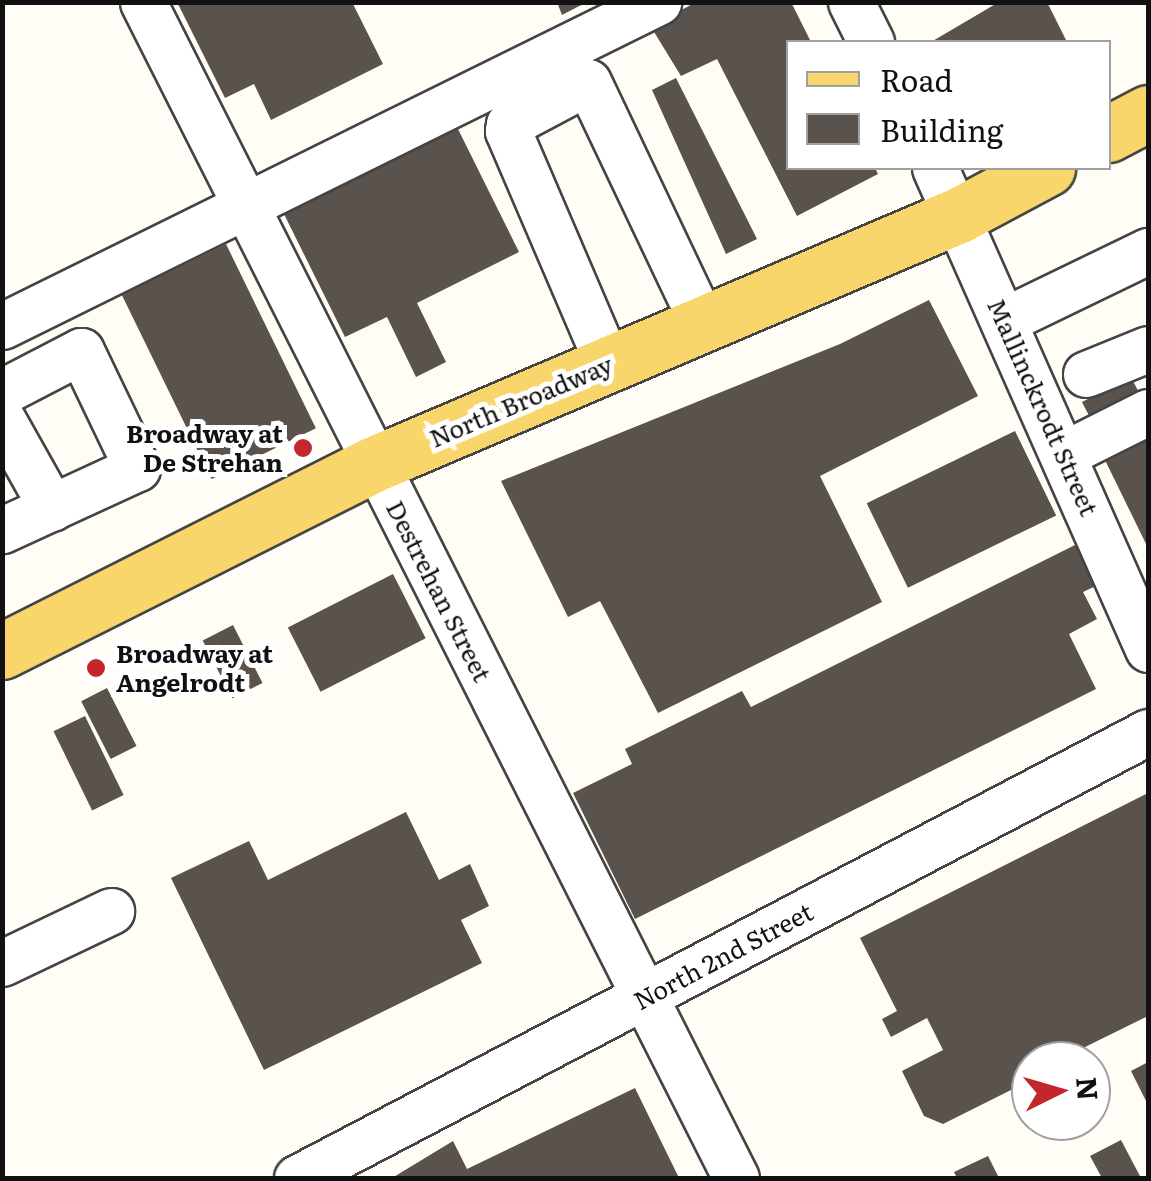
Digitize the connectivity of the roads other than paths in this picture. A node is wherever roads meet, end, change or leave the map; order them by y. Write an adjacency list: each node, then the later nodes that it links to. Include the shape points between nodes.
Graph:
1 (142, 2): 10 (street, Destrehan Street)
2 (658, 2): 5 (street)
3 (850, 2): 4 (street)
4 (870, 40)
5 (542, 83): 10 (street); 13 (street, via 588,82); 16 (street, via 508,131)
6 (1148, 113): 7 (main road)
7 (1111, 132)
8 (1038, 170): 9 (main road, North Broadway)
9 (947, 191): 12 (street, Mallinckrodt Street); 13 (main road, North Broadway)
10 (244, 205): 14 (street); 22 (street, Destrehan Street)
11 (1148, 250): 12 (street)
12 (1005, 320): 21 (street, Mallinckrodt Street)
13 (703, 324): 16 (main road, North Broadway)
14 (2, 326)
15 (1148, 349): 17 (street)
16 (608, 364): 22 (main road, North Broadway)
17 (1086, 374)
18 (2, 392): 23 (street, via 81,352 138,468)
19 (1148, 412): 21 (street)
20 (2, 419): 23 (street)
21 (1064, 454): 25 (street, Mallinckrodt Street)
22 (374, 464): 26 (main road, North Broadway); 30 (street, Destrehan Street)
23 (52, 508): 24 (street)
24 (2, 530)
25 (1148, 648)
26 (2, 651)
27 (1148, 732): 30 (street, North 2nd Street)
28 (112, 910): 29 (street)
29 (2, 963)
30 (645, 997): 31 (street, North 2nd Street); 32 (street, Destrehan Street)
31 (297, 1178)
32 (736, 1178)

